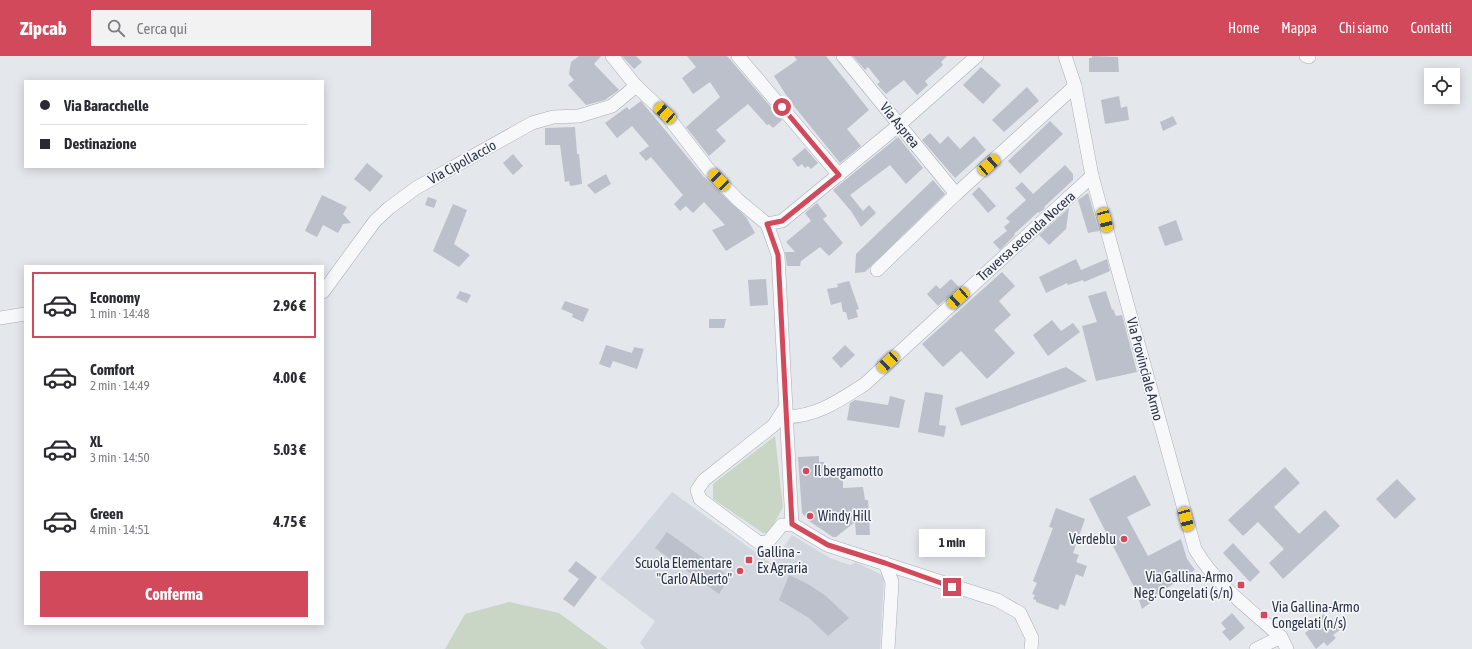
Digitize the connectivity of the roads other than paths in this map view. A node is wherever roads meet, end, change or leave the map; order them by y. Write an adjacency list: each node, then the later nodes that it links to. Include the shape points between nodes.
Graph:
1 (612, 56): 6 (street)
2 (738, 56): 9 (street)
3 (843, 56): 8 (street, Via Asprea)
4 (1065, 56): 7 (street, Via Provinciale Armo)
5 (972, 58): 8 (street)
6 (636, 86): 12 (street, via 665,113 714,175 738,200); 14 (street, Via Cipollaccio, via 612,106 579,116 553,117 532,123 416,188 374,221)
7 (1075, 86): 10 (street, Via Provinciale Armo); 11 (street)
8 (899, 125): 9 (street); 11 (street, Via Asprea)
9 (839, 175): 12 (street, via 782,221)
10 (1092, 176): 17 (street, Traversa seconda Nocera, via 865,384 822,410 803,416); 20 (street, Via Provinciale Armo, via 1195,549 1206,568 1219,582)
11 (956, 194): 13 (street)
12 (767, 224): 17 (street, via 778,255)
13 (877, 270)
14 (324, 291)
15 (24, 314): 16 (street)
16 (0, 318)
17 (786, 411): 18 (street); 18 (street, via 774,425 704,480 697,490 700,499 758,542 767,543 782,525)
18 (792, 524): 19 (street, via 828,545)
19 (885, 563): 21 (street, via 892,582); 22 (street, via 996,600 1020,613 1032,638)
20 (1281, 637): 23 (street); 24 (street, Via Provinciale Armo)
21 (888, 649)
22 (1031, 649)
23 (1256, 649)
24 (1287, 649)

